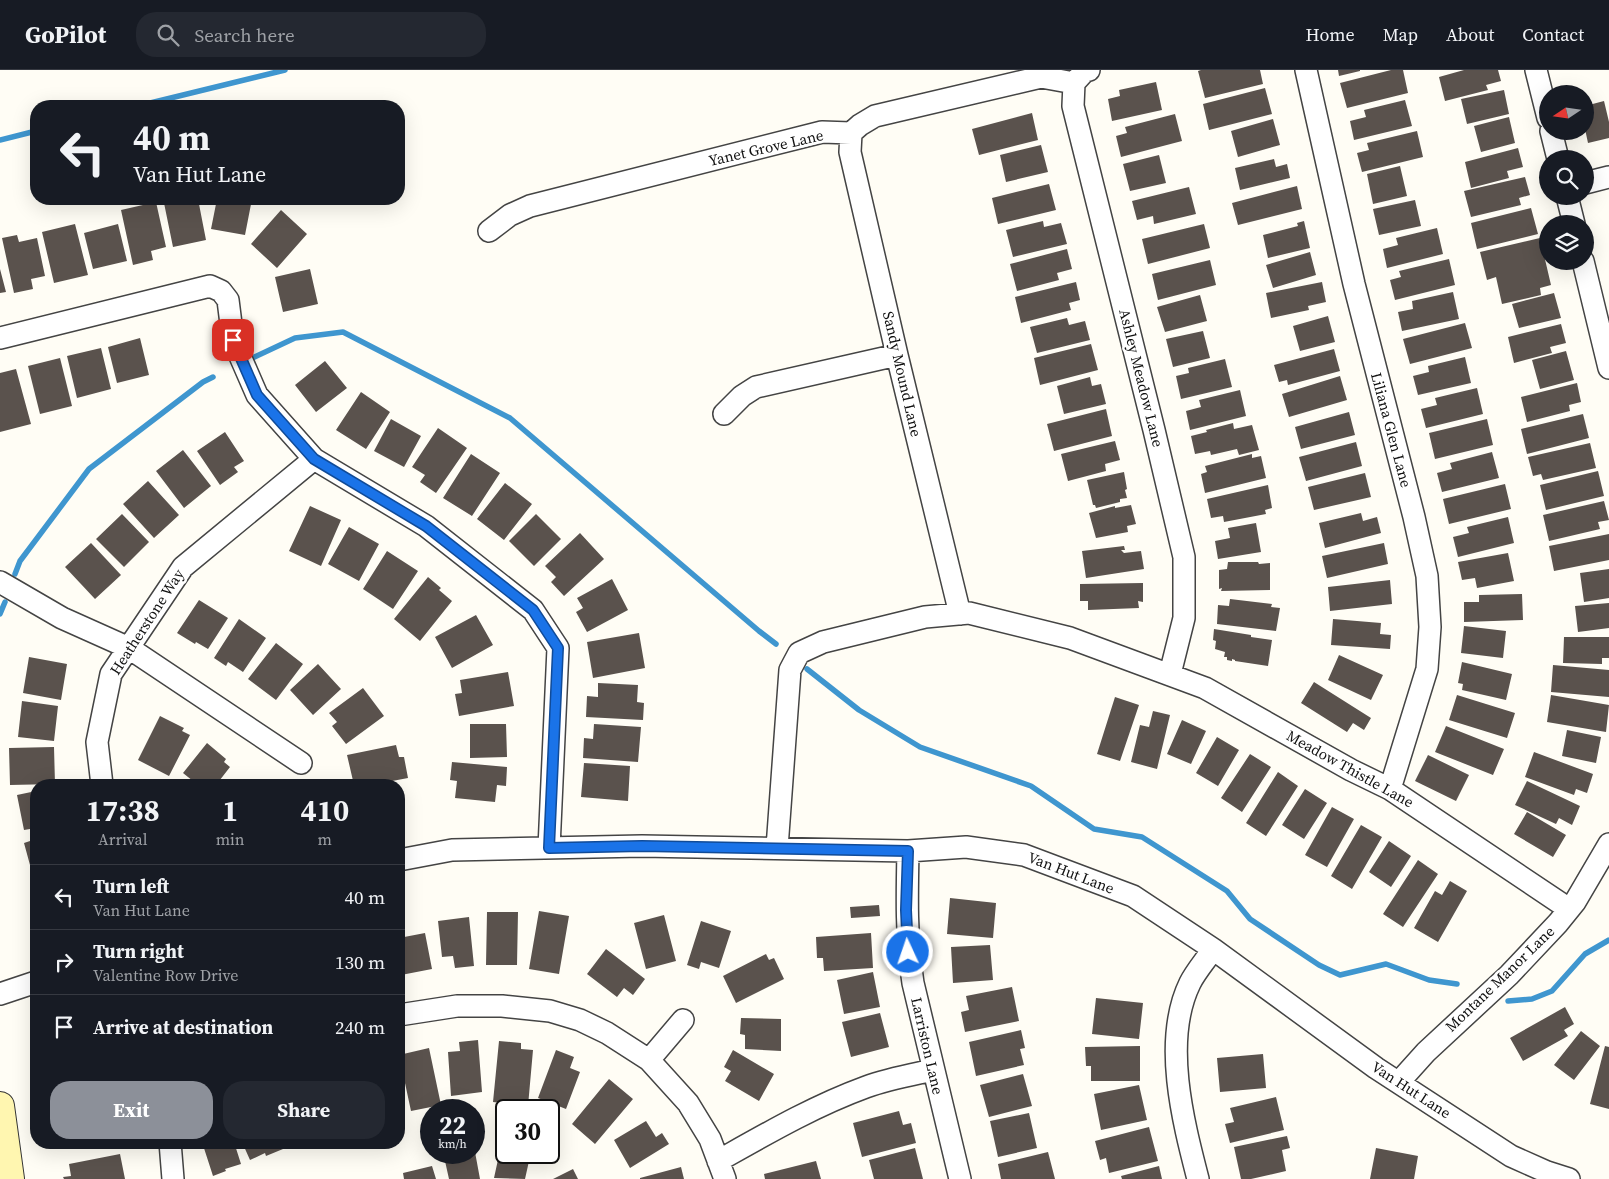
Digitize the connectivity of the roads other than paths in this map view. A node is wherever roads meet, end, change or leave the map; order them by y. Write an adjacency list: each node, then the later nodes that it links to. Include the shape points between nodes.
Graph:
1 (1306, 70): 21 (street, Liliana Glen Lane, via 1354,284 1427,576 1430,627 1427,669)
2 (1536, 70): 4 (street)
3 (1082, 76): 5 (street, via 1041,77 874,116); 18 (street, Ashley Meadow Lane, via 1073,106 1184,558 1184,618)
4 (1540, 85)
5 (852, 133): 8 (street, Yanet Grove Lane, via 822,132 530,206 510,215); 11 (street, Sandy Mound Lane, via 850,152)
6 (1609, 177): 7 (street)
7 (1594, 181)
8 (489, 231)
9 (1585, 270): 12 (street)
10 (0, 338): 14 (street, via 210,286 221,291 228,300 233,340 257,395)
11 (897, 355): 13 (street, via 756,386); 16 (street, Sandy Mound Lane)
12 (1609, 368)
13 (724, 414)
14 (314, 459): 17 (street, Heatherstone Way, via 183,566); 23 (street, via 426,526 533,610 558,648)
15 (0, 582): 17 (street, via 62,618)
16 (960, 614): 18 (street, Meadow Thistle Lane, via 969,613 1070,638); 24 (street, Meadow Thistle Lane, via 925,617 823,642 799,653 790,670)
17 (129, 648): 19 (street); 20 (street, Heatherstone Way, via 111,674 97,742)
18 (1170, 674): 21 (street, Meadow Thistle Lane, via 1205,688)
19 (301, 763)
20 (101, 779)
21 (1390, 789): 27 (street, Meadow Thistle Lane)
22 (1609, 844): 27 (street, Montane Manor Lane)
23 (549, 848): 24 (street, Van Hut Lane); 26 (street, Van Hut Lane, via 452,850)
24 (777, 848): 25 (street, Van Hut Lane)
25 (908, 851): 28 (street, Van Hut Lane, via 966,847 1024,855 1133,896); 34 (street, Larriston Lane, via 908,952)
26 (405, 859)
27 (1569, 909): 35 (street, Montane Manor Lane, via 1509,975 1432,1046)
28 (1213, 948): 35 (street, Van Hut Lane); 42 (street, via 1190,983 1182,1004 1177,1035 1181,1104)
29 (30, 984): 30 (street)
30 (0, 994)
31 (405, 1014): 33 (street, via 457,1006 550,1011 607,1033)
32 (683, 1020): 33 (street)
33 (650, 1060): 38 (street, via 688,1103 710,1139)
34 (933, 1070): 38 (street, via 846,1094 786,1123); 41 (street, Larriston Lane)
35 (1399, 1082): 43 (street, Van Hut Lane, via 1511,1156)
36 (0, 1106): 39 (street)
37 (171, 1149): 40 (street)
38 (722, 1170)
39 (10, 1179)
40 (173, 1179)
41 (960, 1179)
42 (1198, 1179)
43 (1569, 1179)

